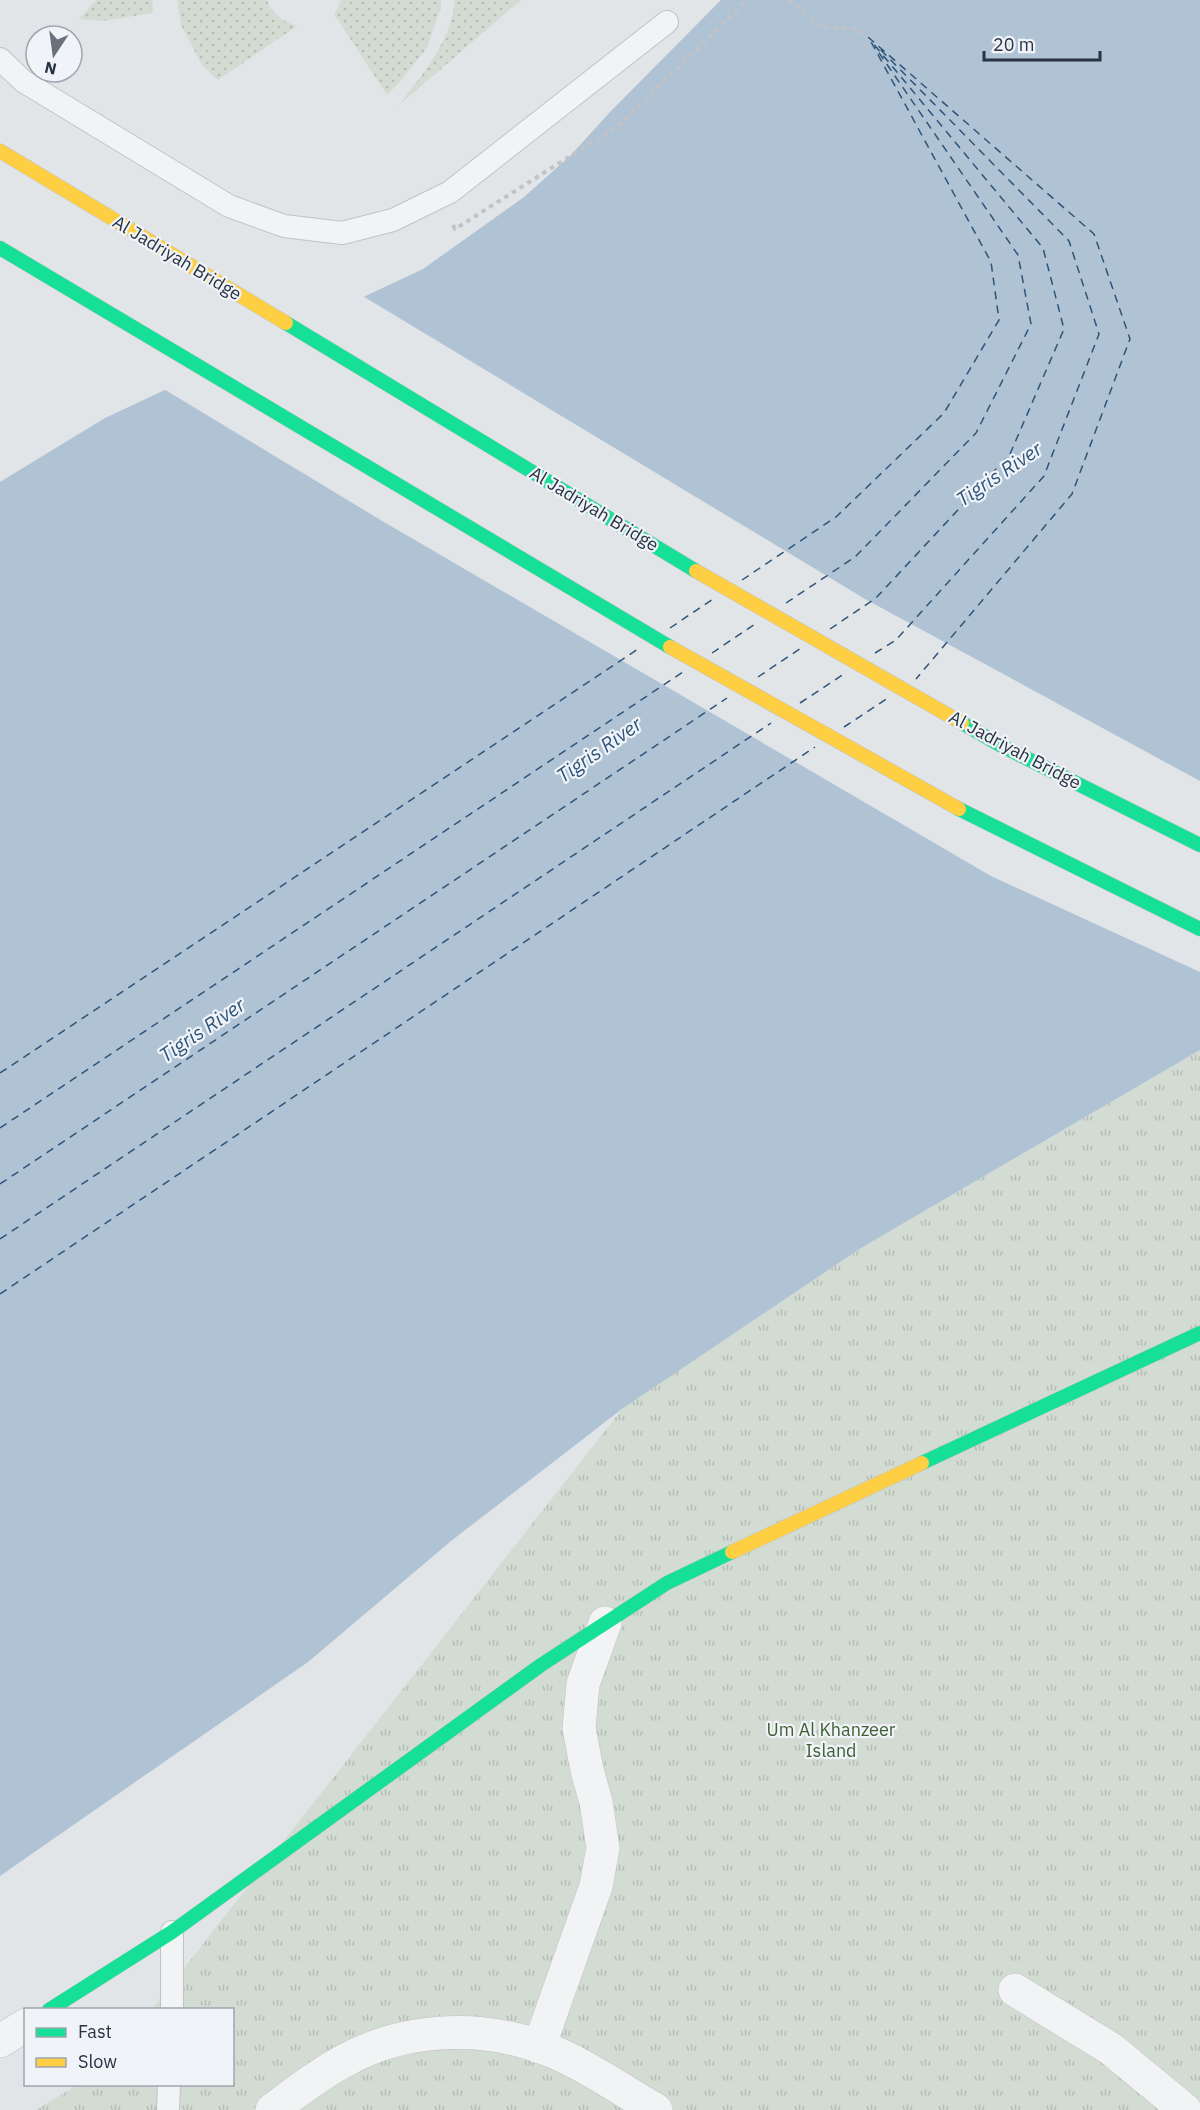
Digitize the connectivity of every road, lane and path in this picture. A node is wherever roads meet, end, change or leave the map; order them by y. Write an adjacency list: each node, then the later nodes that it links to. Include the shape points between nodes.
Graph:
1 (747, 0): 7 (path, via 621,124 455,229)
2 (789, 0): 4 (path, via 821,27 857,29)
3 (667, 22): 7 (lane)
4 (868, 37)
5 (0, 58): 7 (lane, via 23,81 228,206 284,226 342,233 393,220)
6 (0, 151): 9 (main road, Al Jadriyah Bridge, via 705,576 1002,746)
7 (438, 198)
8 (0, 248): 10 (main road, via 640,630 966,813)
9 (1200, 844)
10 (1200, 928)
11 (1200, 1333): 12 (main road, via 667,1583)
12 (605, 1623): 13 (main road); 19 (street, via 583,1684 579,1728 603,1848 596,1886)
13 (171, 1932): 15 (main road); 16 (lane)
14 (1015, 1990): 24 (street, via 1111,2049)
15 (53, 2008)
16 (172, 2008)
17 (24, 2026): 18 (street)
18 (0, 2041)
19 (539, 2047): 22 (street, via 487,2034 450,2032 414,2036 344,2060); 23 (street)
20 (169, 2086): 21 (lane)
21 (168, 2110)
22 (272, 2110)
23 (656, 2110)
24 (1185, 2110)

